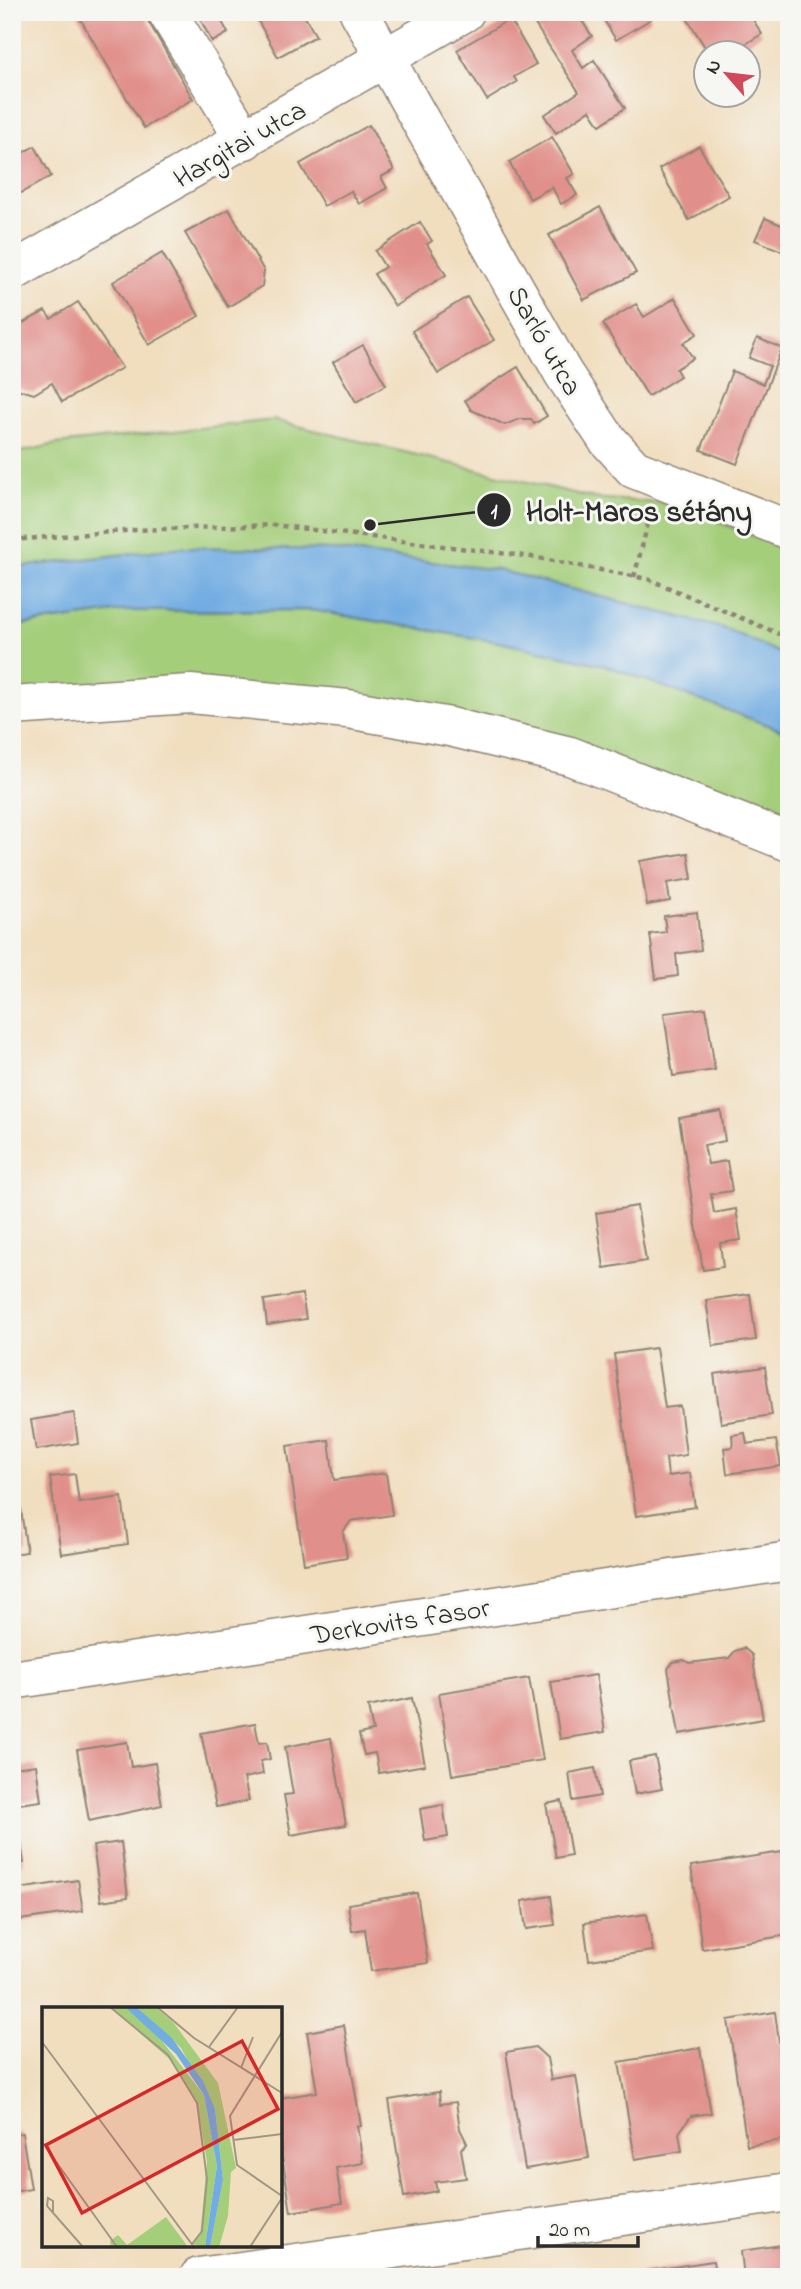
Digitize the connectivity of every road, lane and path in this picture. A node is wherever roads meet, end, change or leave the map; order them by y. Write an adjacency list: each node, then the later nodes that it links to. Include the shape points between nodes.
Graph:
1 (167, 12): 5 (street)
2 (359, 12): 4 (street, Sarló utca)
3 (465, 12): 4 (street, Hargitai utca)
4 (387, 60): 5 (street, Hargitai utca); 7 (street, Sarló utca, via 563,373 606,438 635,469)
5 (245, 141): 6 (street, Hargitai utca)
6 (12, 272)
7 (789, 530)
8 (12, 540): 10 (path, via 274,526 532,557)
9 (642, 542): 10 (path)
10 (634, 577): 11 (path)
11 (789, 638)
12 (12, 706): 13 (street, via 190,694 348,709 450,727 570,756)
13 (789, 842)
14 (789, 1561): 15 (street, Derkovits fasor)
15 (12, 1679)
16 (789, 2192): 17 (street)
17 (199, 2277)

